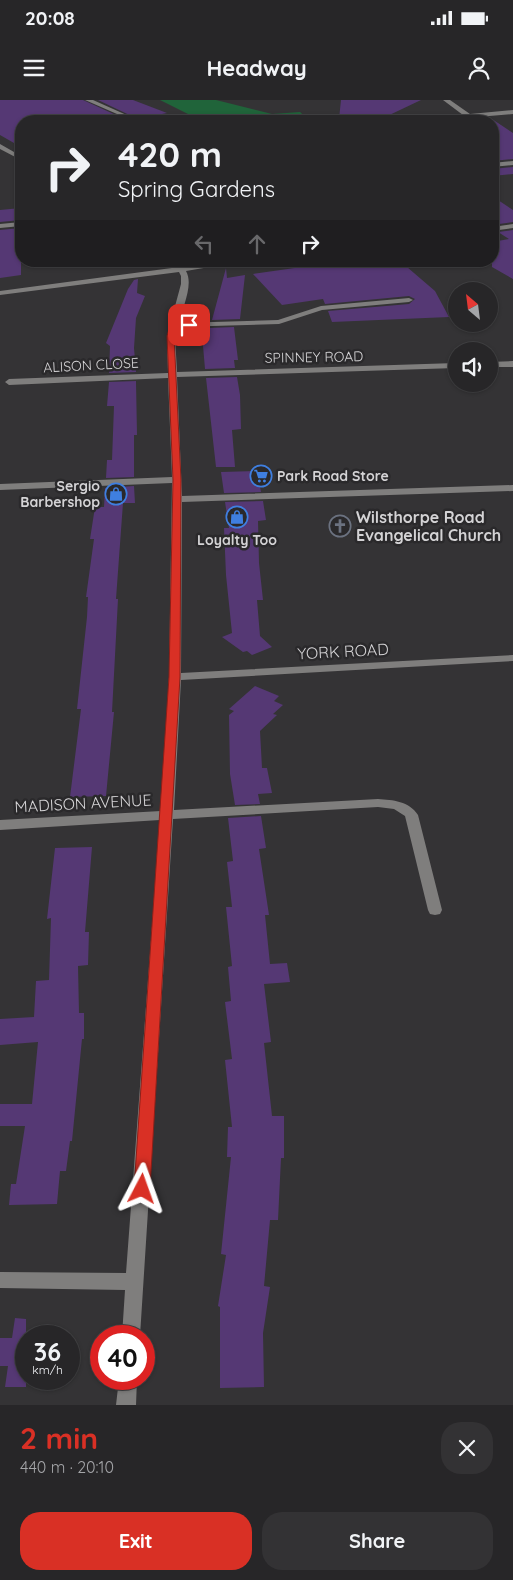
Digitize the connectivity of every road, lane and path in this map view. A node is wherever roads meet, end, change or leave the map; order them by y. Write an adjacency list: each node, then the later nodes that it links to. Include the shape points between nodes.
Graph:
1 (88, 100): 4 (street)
2 (446, 100): 5 (street)
3 (513, 112): 6 (street)
4 (123, 115)
5 (467, 115)
6 (479, 115)
7 (0, 146): 8 (street)
8 (15, 155)
9 (513, 163): 10 (street)
10 (499, 164)
11 (15, 225): 12 (street)
12 (0, 226)
13 (513, 226): 14 (street)
14 (499, 227)
15 (196, 267): 16 (street)
16 (181, 269): 17 (street); 19 (street, via 185,284)
17 (0, 293)
18 (409, 300): 19 (street, via 320,308 279,322)
19 (174, 325): 23 (street, via 170,348)
20 (513, 364): 21 (street)
21 (498, 365)
22 (448, 366): 23 (street, SPINNEY ROAD)
23 (173, 375): 24 (street, ALISON CLOSE); 25 (street)
24 (9, 382)
25 (177, 480): 26 (street); 28 (street)
26 (0, 486)
27 (513, 488): 28 (street)
28 (177, 499): 30 (street)
29 (513, 658): 30 (street, YORK ROAD)
30 (175, 677): 31 (street)
31 (167, 815): 32 (street, MADISON AVENUE); 33 (street, MADISON AVENUE, via 378,803 401,806 410,815); 35 (street)
32 (0, 825)
33 (435, 910)
34 (0, 1280): 35 (street)
35 (136, 1282): 36 (street)
36 (133, 1325)
37 (127, 1390): 38 (street)
38 (126, 1405)

